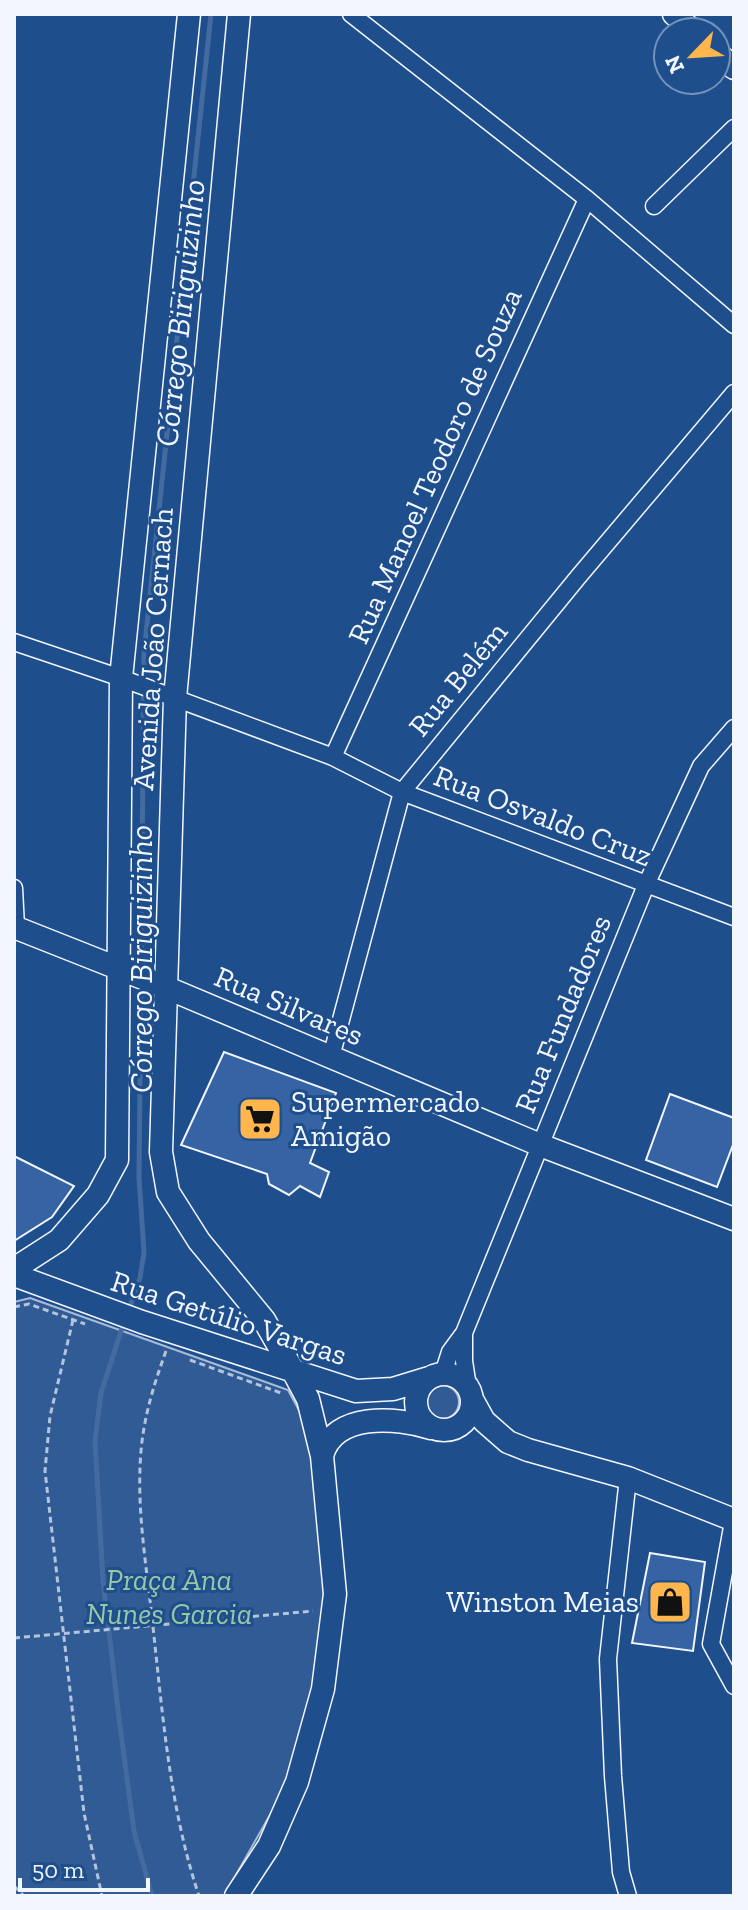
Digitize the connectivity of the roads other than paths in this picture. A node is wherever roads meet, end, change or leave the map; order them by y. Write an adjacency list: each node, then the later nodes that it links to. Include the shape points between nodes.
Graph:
1 (189, 14): 10 (main road, Avenida João Cernach)
2 (239, 14): 11 (main road, Avenida João Cernach)
3 (351, 14): 5 (street)
4 (734, 128): 6 (street)
5 (587, 199): 7 (street); 13 (street, Rua Manoel Teodoro de Souza)
6 (654, 206)
7 (734, 325)
8 (734, 393): 14 (street, Rua Belém)
9 (14, 642): 10 (street, Rua Osvaldo Cruz)
10 (126, 680): 11 (street, Rua Osvaldo Cruz); 19 (main road, Avenida João Cernach)
11 (166, 694): 13 (street, Rua Osvaldo Cruz); 20 (main road, Avenida João Cernach)
12 (734, 728): 15 (street, Rua Fundadores, via 701,766)
13 (333, 757): 14 (street, Rua Osvaldo Cruz)
14 (402, 792): 15 (street, Rua Osvaldo Cruz); 21 (street, Rua Belém)
15 (646, 885): 17 (street, Rua Osvaldo Cruz); 22 (street, Rua Fundadores)
16 (14, 888): 18 (street)
17 (734, 917)
18 (15, 927): 19 (main road, Rua Silvares)
19 (126, 971): 20 (main road, Rua Silvares); 24 (main road, Avenida João Cernach, via 117,1160 98,1195 59,1240)
20 (159, 984): 21 (main road, Rua Silvares); 26 (main road, Avenida João Cernach, via 161,1152 168,1192 199,1241 264,1320)
21 (331, 1057): 22 (main road, Rua Silvares)
22 (540, 1145): 23 (main road, Rua Silvares); 25 (street, Rua Fundadores)
23 (734, 1219)
24 (14, 1272): 26 (main road, Rua Getúlio Vargas, via 100,1318 142,1322)
25 (464, 1333): 27 (street, Rua Fundadores); 28 (street, Rua Fundadores)
26 (292, 1369): 27 (main road, Rua Getúlio Vargas, via 356,1391 393,1389); 30 (main road, Avenida João Cernach, via 308,1399)
27 (436, 1376): 28 (main road, via 457,1377); 29 (main road, via 418,1391 416,1400 419,1416)
28 (471, 1394): 29 (main road, via 467,1420 460,1427); 31 (main road, via 484,1421 508,1442)
29 (431, 1428): 30 (main road, via 410,1421 374,1421 339,1430)
30 (322, 1456): 34 (main road, Avenida João Cernach, via 335,1594 323,1689 297,1782 269,1846)
31 (628, 1478): 32 (main road); 35 (street, via 608,1659 621,1872)
32 (734, 1518): 33 (street, via 711,1644)
33 (734, 1686)
34 (236, 1896)
35 (628, 1896)

